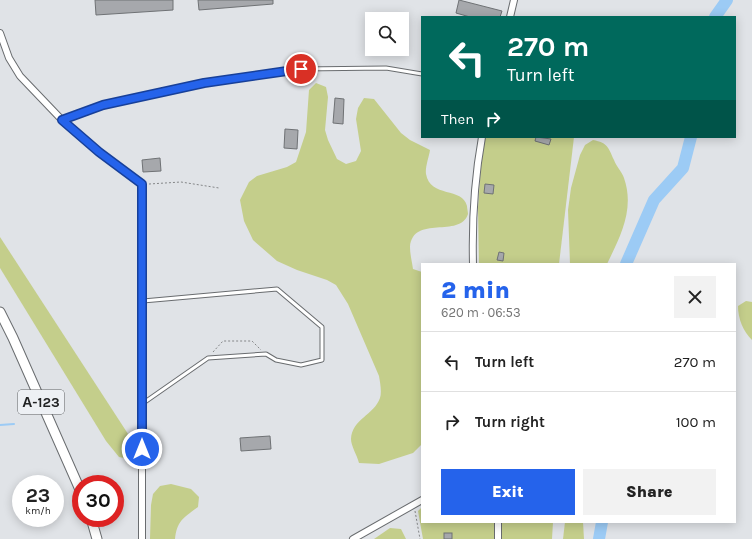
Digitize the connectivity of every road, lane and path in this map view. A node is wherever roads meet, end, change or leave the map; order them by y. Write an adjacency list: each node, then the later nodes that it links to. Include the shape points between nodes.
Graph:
1 (514, 0): 2 (street)
2 (510, 16)
3 (0, 33): 5 (street, via 8,58 20,76)
4 (421, 74): 5 (lane, via 386,68 301,69 204,83 103,105)
5 (62, 120): 7 (street)
6 (482, 138): 9 (street, via 478,160)
7 (142, 184): 8 (path, via 181,182); 10 (street)
8 (219, 188)
9 (473, 263)
10 (143, 301): 12 (lane, via 277,289 322,326 322,360 301,365 276,360); 14 (street)
11 (0, 312): 15 (main road, А-123)
12 (266, 354): 13 (lane); 13 (path, via 252,341 223,341)
13 (208, 358): 14 (lane)
14 (142, 404): 21 (street)
15 (73, 475)
16 (421, 500): 17 (street)
17 (414, 504): 22 (street); 23 (path)
18 (498, 523): 24 (street)
19 (94, 527): 20 (main road)
20 (97, 539)
21 (142, 539)
22 (353, 539)
23 (420, 539)
24 (498, 539)

